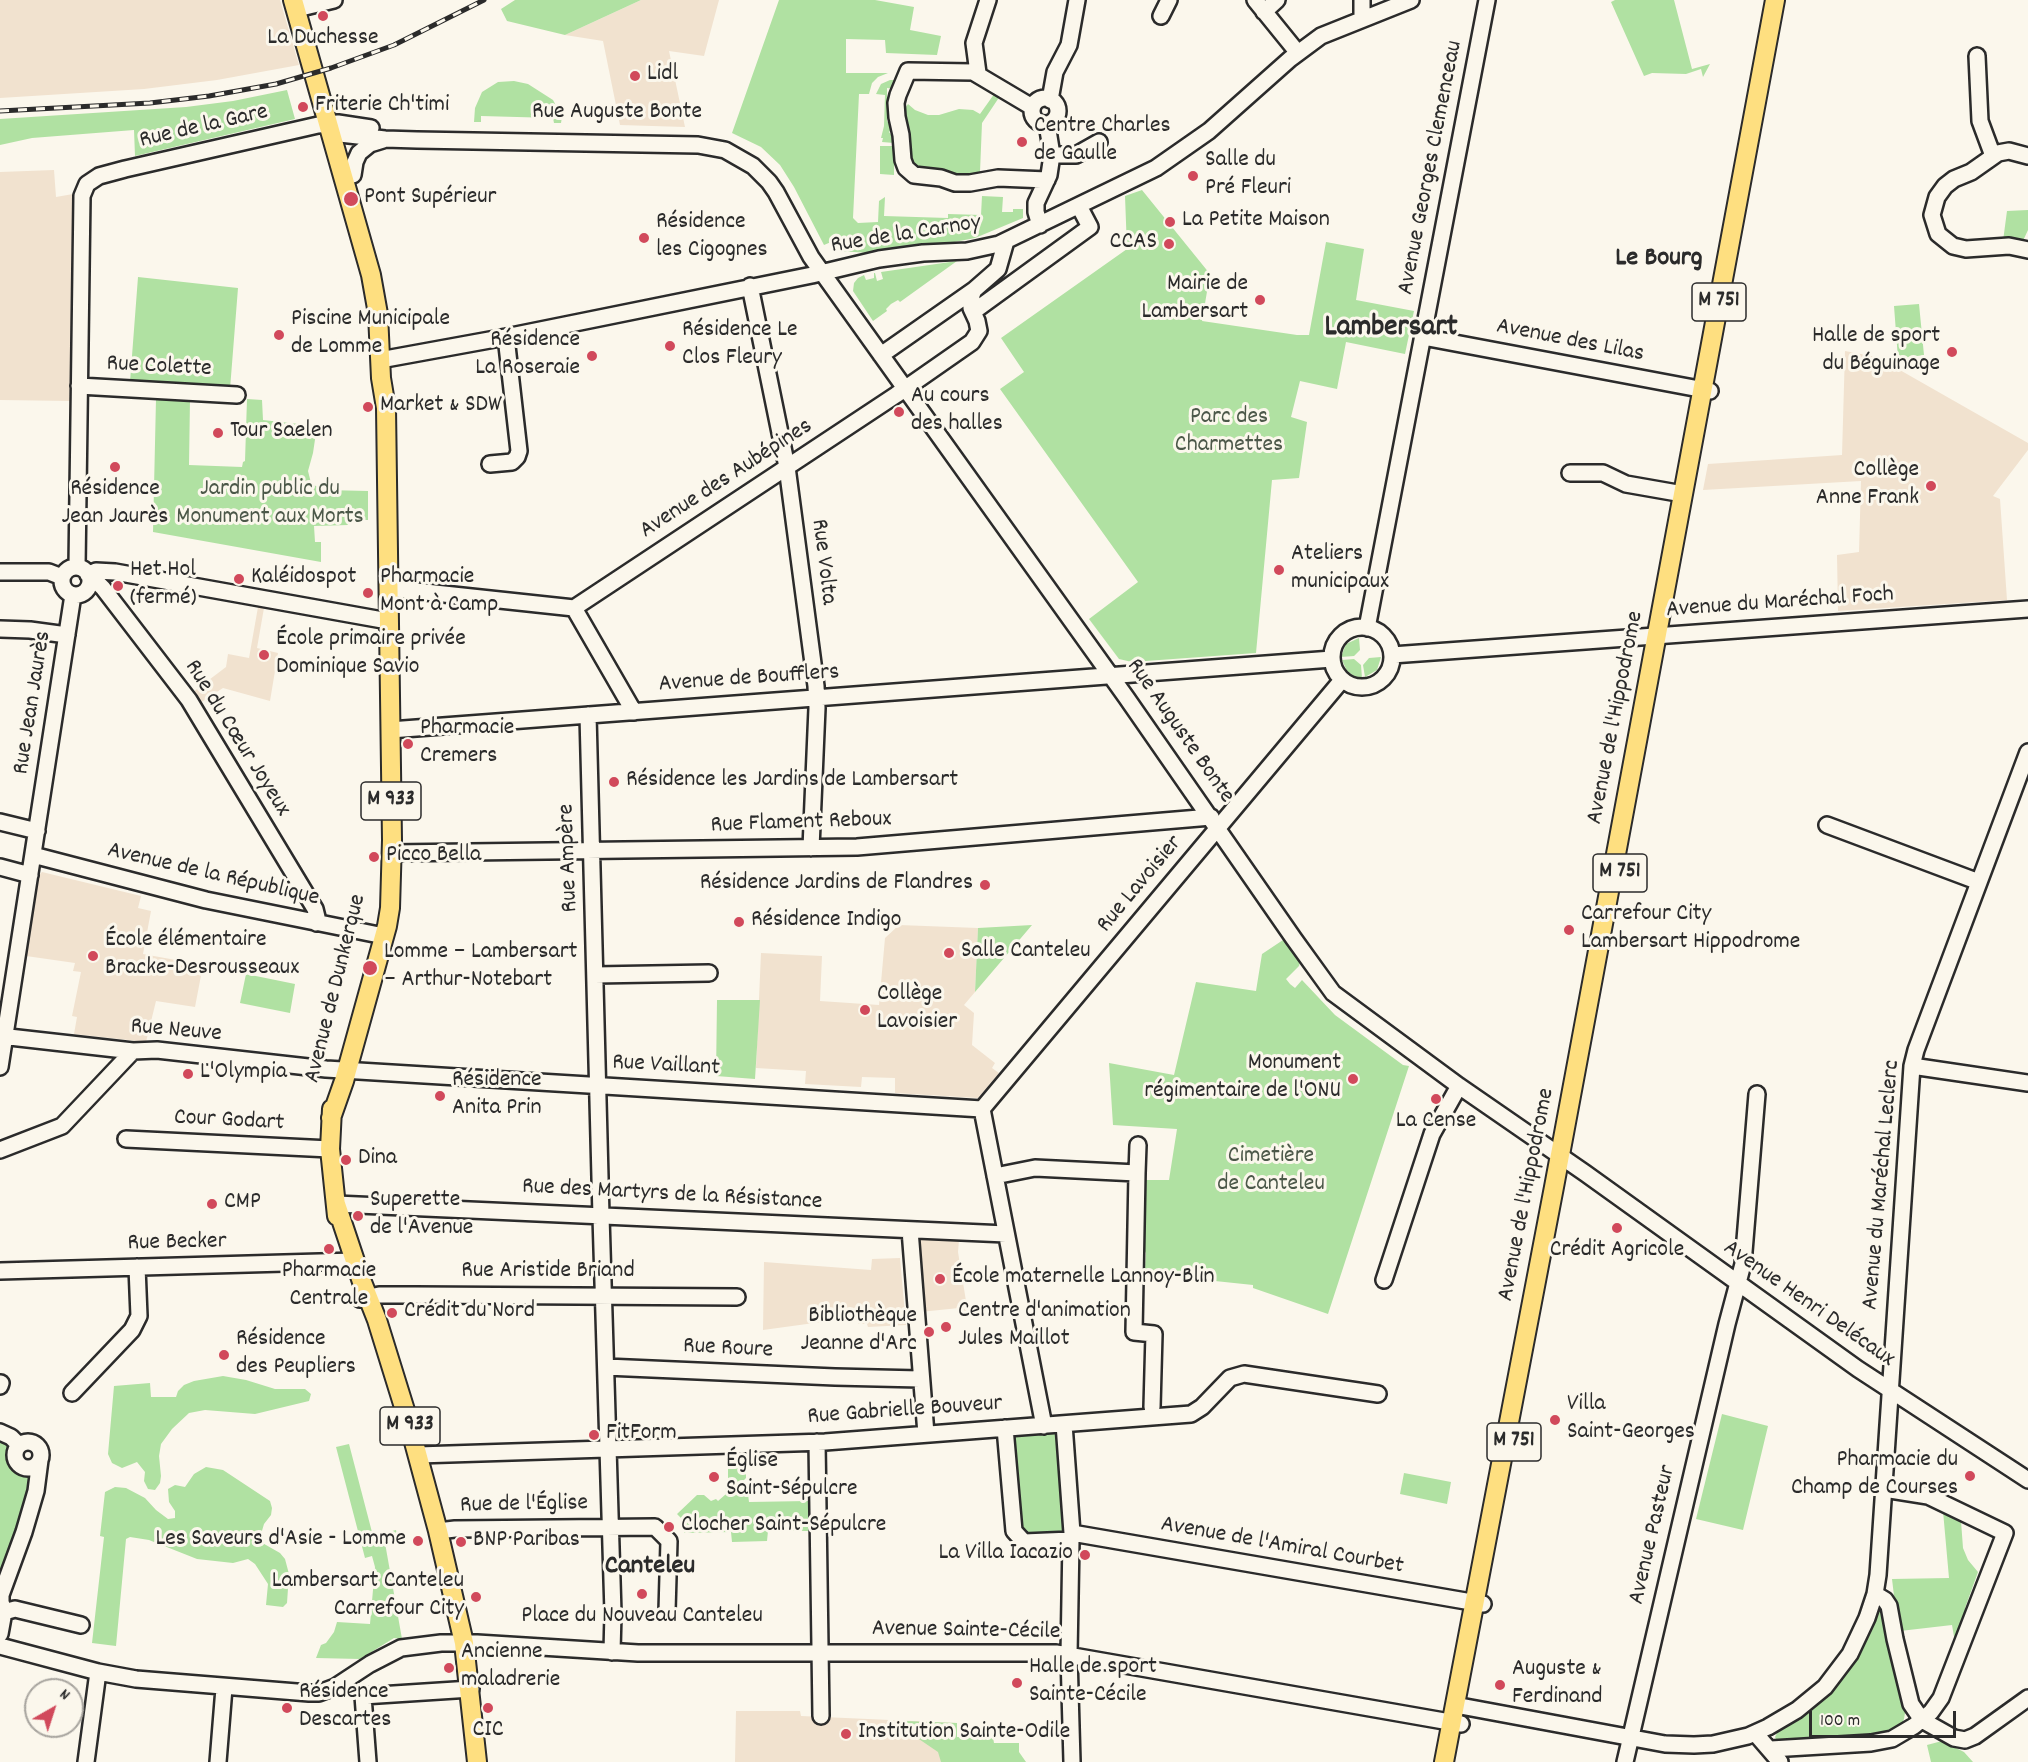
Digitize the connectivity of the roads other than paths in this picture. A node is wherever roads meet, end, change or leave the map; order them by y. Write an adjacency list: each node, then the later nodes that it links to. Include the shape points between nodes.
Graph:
1 (334, 0): 11 (street)
2 (988, 0): 17 (street, via 974,43)
3 (1077, 0): 18 (street, via 1069,45 1054,76)
4 (1169, 0): 13 (street)
5 (1277, 0): 12 (street)
6 (1362, 0): 14 (street)
7 (1411, 0): 14 (street, Rue de la Carnoy)
8 (1487, 0): 38 (street, Avenue Georges Clemenceau)
9 (1775, 0): 43 (main road, Avenue de l'Hippodrome / M 751)
10 (1783, 0): 43 (main road, Avenue de l'Hippodrome / M 751)
11 (299, 2): 21 (main road, Avenue de Dunkerque / M 933)
12 (1260, 6): 15 (street)
13 (1161, 16)
14 (1362, 19): 15 (street, Rue de la Carnoy, via 1321,36)
15 (1298, 53): 29 (street, Rue de la Carnoy, via 1196,141 1147,173)
16 (1977, 56): 25 (street, via 1980,121)
17 (978, 73): 19 (street); 28 (street, via 908,70 896,112 906,168 917,176 960,183 993,178)
18 (1050, 100): 19 (street, via 1039,100); 20 (street, via 1058,113)
19 (1032, 108): 20 (street, via 1035,121)
20 (1047, 124): 24 (street)
21 (335, 128): 22 (street, Rue Auguste Bonte); 27 (main road, Avenue de Dunkerque / M 933); 33 (street, Rue Auguste Bonte, via 433,135 684,135 724,140 756,156 777,176 788,192); 40 (main road, Avenue de Dunkerque / M 933, via 376,298); 41 (street, Rue de la Gare, via 125,169 94,178 84,188)
22 (385, 139): 27 (street, via 359,153); 33 (street, Rue Auguste Bonte, via 686,144 725,150 753,166 769,182)
23 (1099, 142): 24 (street, via 1076,155)
24 (1052, 155): 28 (street)
25 (1993, 156): 26 (street, via 2009,151); 32 (street, via 1945,186 1933,208 1935,228 1946,242 1960,248)
26 (2028, 156)
27 (353, 175): 40 (main road, Avenue de Dunkerque / M 933, via 383,285 389,327)
28 (1047, 180): 30 (street, via 1036,203)
29 (1079, 206): 30 (street, Rue de la Carnoy); 36 (street, via 1090,227)
30 (1040, 225): 31 (street, Rue de la Carnoy)
31 (1006, 241): 33 (street, Rue de la Carnoy, via 974,250 900,256); 35 (street, via 998,269)
32 (2027, 247)
33 (823, 272): 34 (street, Rue de la Carnoy); 39 (street, Rue Auguste Bonte)
34 (750, 286): 37 (street, Rue de la Carnoy); 46 (street, Rue Volta)
35 (974, 290): 36 (street, Avenue des Aubépines, via 970,299); 39 (street)
36 (973, 312): 42 (street, Avenue des Aubépines, via 979,327 975,339)
37 (506, 337): 40 (street, Rue de la Carnoy); 45 (street, via 519,451 512,462)
38 (1423, 337): 43 (street, Avenue des Lilas); 57 (street, Avenue Georges Clemenceau)
39 (881, 354): 42 (street, Rue Auguste Bonte)
40 (385, 359): 52 (main road, Avenue de Dunkerque / M 933, via 390,381 386,408)
41 (79, 386): 44 (street, Rue Colette); 51 (street)
42 (905, 388): 46 (street, Avenue des Aubépines); 63 (street, Rue Auguste Bonte)
43 (1706, 391): 48 (main road, Avenue de l'Hippodrome / M 751); 60 (main road, Avenue de l'Hippodrome / M 751)
44 (237, 395)
45 (490, 464)
46 (787, 467): 54 (street, Avenue des Aubépines); 65 (street, Rue Volta)
47 (1570, 473): 48 (street, via 1599,472 1626,484)
48 (1683, 494): 60 (main road, Avenue de l'Hippodrome / M 751)
49 (0, 572): 50 (street, via 49,572)
50 (62, 577): 51 (street, via 68,569); 53 (street, via 64,590)
51 (90, 578): 53 (street, via 85,592); 56 (street, via 106,578 116,572); 81 (street, Rue du Cœur Joyeux, via 189,700 315,909)
52 (388, 588): 54 (street); 56 (main road, Avenue de Dunkerque / M 933)
53 (74, 595): 59 (street, Rue Jean Jaurès)
54 (574, 608): 66 (street)
55 (2028, 609): 60 (street, Avenue du Maréchal Foch)
56 (388, 621): 68 (main road, Avenue de Dunkerque / M 933)
57 (1367, 628): 61 (street, via 1385,638); 62 (street, via 1354,628 1343,634 1334,646)
58 (0, 629): 59 (street)
59 (67, 635): 73 (street, Rue Jean Jaurès)
60 (1661, 635): 61 (street, Avenue du Maréchal Foch); 99 (main road, Avenue de l'Hippodrome / M 751)
61 (1392, 655): 64 (street, via 1387,673 1375,684 1360,687)
62 (1332, 659): 63 (street, Avenue de Boufflers); 64 (street)
63 (1111, 676): 65 (street, Avenue de Boufflers); 71 (street, Rue Auguste Bonte)
64 (1342, 680): 71 (street, Rue Lavoisier)
65 (816, 698): 66 (street, Avenue de Boufflers); 74 (street, Rue Volta)
66 (634, 712): 67 (street, Avenue de Boufflers)
67 (588, 715): 68 (street, Avenue de Boufflers); 75 (street, Rue Ampère)
68 (390, 730): 76 (main road, Avenue de Dunkerque / M 933)
69 (2028, 752): 80 (street, Avenue du Maréchal Leclerc)
70 (0, 822): 73 (street)
71 (1215, 822): 74 (street, Rue Flament Reboux); 92 (street, Rue Auguste Bonte, via 1333,993); 94 (street, Rue Lavoisier)
72 (1827, 825): 80 (street)
73 (37, 831): 77 (street, Rue Jean Jaurès)
74 (811, 848): 75 (street, Rue Flament Reboux)
75 (593, 851): 76 (street, Rue Flament Reboux); 84 (street, Rue Ampère)
76 (392, 853): 82 (main road, Avenue de Dunkerque / M 933)
77 (33, 855): 79 (street, Rue Jean Jaurès); 81 (street, Avenue de la République, via 181,894)
78 (0, 867): 79 (street)
79 (30, 875): 85 (street, Rue Jean Jaurès)
80 (1979, 882): 87 (street, Avenue du Maréchal Leclerc)
81 (316, 923): 82 (street, Avenue de la République)
82 (380, 936): 89 (main road, Avenue de Dunkerque / M 933)
83 (709, 973): 84 (street)
84 (595, 975): 91 (street, Rue Ampère)
85 (2, 1036): 86 (street, Rue Neuve); 88 (street, Rue Jean Jaurès)
86 (133, 1051): 89 (street, Rue Neuve, via 157,1050); 97 (street, via 62,1126)
87 (1912, 1066): 90 (street); 116 (street, Avenue du Maréchal Leclerc)
88 (0, 1067)
89 (343, 1070): 91 (street, Rue Vaillant); 98 (main road, Avenue de Dunkerque / M 933, via 331,1118)
90 (2028, 1083)
91 (598, 1086): 94 (street, Rue Vaillant); 103 (street, Rue Ampère)
92 (1460, 1086): 99 (street, Rue Auguste Bonte); 109 (street, via 1432,1134)
93 (1757, 1094): 110 (street, Avenue Pasteur, via 1745,1250)
94 (982, 1108): 101 (street)
95 (126, 1139): 98 (street, Cour Godart)
96 (1138, 1145): 100 (street)
97 (0, 1149)
98 (330, 1149): 102 (main road, Avenue de Dunkerque / M 933)
99 (1563, 1158): 110 (street, Avenue Henri Delécaux); 134 (main road, Avenue de l'Hippodrome / M 751)
100 (1137, 1173): 101 (street, via 1035,1168); 119 (street, via 1134,1332 1154,1334)
101 (995, 1176): 105 (street)
102 (336, 1204): 103 (street, Rue des Martyrs de la Résistance); 106 (main road, Avenue de Dunkerque / M 933)
103 (601, 1216): 104 (street, Rue des Martyrs de la Résistance); 111 (street, Rue Ampère)
104 (910, 1230): 105 (street, Rue des Martyrs de la Résistance); 115 (street)
105 (1006, 1234): 121 (street)
106 (351, 1262): 107 (street, Rue Becker); 113 (main road, Avenue de Dunkerque / M 933)
107 (137, 1267): 108 (street, Rue Becker); 117 (street, via 139,1316 132,1330)
108 (0, 1271)
109 (1384, 1280)
110 (1738, 1284): 116 (street, Avenue Henri Delécaux); 154 (street, Avenue Pasteur)
111 (603, 1296): 112 (street, Rue Aristide Briand); 113 (street, Rue Aristide Briand); 114 (street, Rue Ampère)
112 (737, 1297)
113 (364, 1298): 127 (main road, Avenue de Dunkerque / M 933, via 390,1363)
114 (606, 1367): 115 (street, Rue Roure); 126 (street, Rue Ampère)
115 (920, 1379): 124 (street)
116 (1891, 1390): 128 (street, Avenue Henri Delécaux); 129 (street, Avenue du Maréchal Leclerc)
117 (72, 1393)
118 (1378, 1394): 120 (street, Rue Gabrielle Bouveur, via 1239,1374 1191,1414)
119 (1152, 1407)
120 (1065, 1424): 121 (street, Rue Gabrielle Bouveur); 132 (street)
121 (1044, 1426): 122 (street, Rue Gabrielle Bouveur)
122 (1005, 1428): 124 (street, Rue Gabrielle Bouveur); 132 (street, Avenue de l'Amiral Courbet, via 1014,1531 1024,1542)
123 (0, 1432): 136 (street, via 19,1444 15,1452 18,1463 30,1467 40,1460 36,1491 1,1595)
124 (926, 1434): 125 (street, Rue Gabrielle Bouveur)
125 (817, 1442): 126 (street, Rue Gabrielle Bouveur); 142 (street)
126 (608, 1448): 127 (street, Rue Gabrielle Bouveur); 130 (street, Rue Ampère)
127 (418, 1455): 131 (main road, Avenue de Dunkerque / M 933)
128 (2028, 1480)
129 (1884, 1489): 133 (street, Avenue du Maréchal Leclerc); 152 (street, via 1928,1496 2005,1533 1941,1698)
130 (610, 1528): 131 (street, Rue de l'Église); 135 (street, via 655,1527 669,1541); 141 (street, Rue Ampère)
131 (438, 1531): 139 (main road, Avenue de Dunkerque / M 933)
132 (1071, 1536): 134 (street, Avenue de l'Amiral Courbet); 143 (street)
133 (1875, 1594): 152 (street, via 1888,1606 1911,1704); 153 (street, Avenue du Maréchal Leclerc, via 1859,1637 1834,1677 1804,1706)
134 (1479, 1603): 150 (main road, Avenue de l'Hippodrome / M 751)
135 (667, 1611)
136 (4, 1612): 137 (street, via 15,1609); 138 (street)
137 (81, 1625)
138 (0, 1634)
139 (464, 1643): 141 (street, Avenue Sainte-Cécile); 145 (street, Avenue Sainte-Cécile, via 401,1648); 147 (main road, Avenue de Dunkerque / M 933)
140 (0, 1646): 144 (street, Avenue Sainte-Cécile)
141 (612, 1652): 142 (street, Avenue Sainte-Cécile)
142 (820, 1654): 143 (street, Avenue Sainte-Cécile); 151 (street)
143 (1070, 1655): 150 (street, Avenue Sainte-Cécile); 160 (street)
144 (98, 1672): 146 (street, Avenue Sainte-Cécile); 156 (street)
145 (349, 1679): 146 (street, Avenue Sainte-Cécile, via 319,1693); 148 (street)
146 (224, 1688): 157 (street)
147 (471, 1689): 148 (street); 159 (main road, Avenue de Dunkerque / M 933)
148 (363, 1696): 158 (street)
149 (2028, 1698): 152 (street, via 1965,1740)
150 (1458, 1715): 154 (street, Avenue Sainte-Cécile); 161 (main road, Avenue de l'Hippodrome / M 751); 162 (main road, Avenue de l'Hippodrome / M 751)
151 (821, 1716)
152 (1922, 1720): 155 (street, via 1885,1741)
153 (1755, 1733): 154 (street, Avenue Sainte-Cécile, via 1694,1745); 155 (street)
154 (1630, 1737): 163 (street, Avenue Pasteur)
155 (1771, 1749): 164 (street)
156 (86, 1762)
157 (218, 1762)
158 (368, 1762)
159 (477, 1762)
160 (1072, 1762)
161 (1444, 1762)
162 (1454, 1762)
163 (1625, 1762)
164 (1780, 1762)

